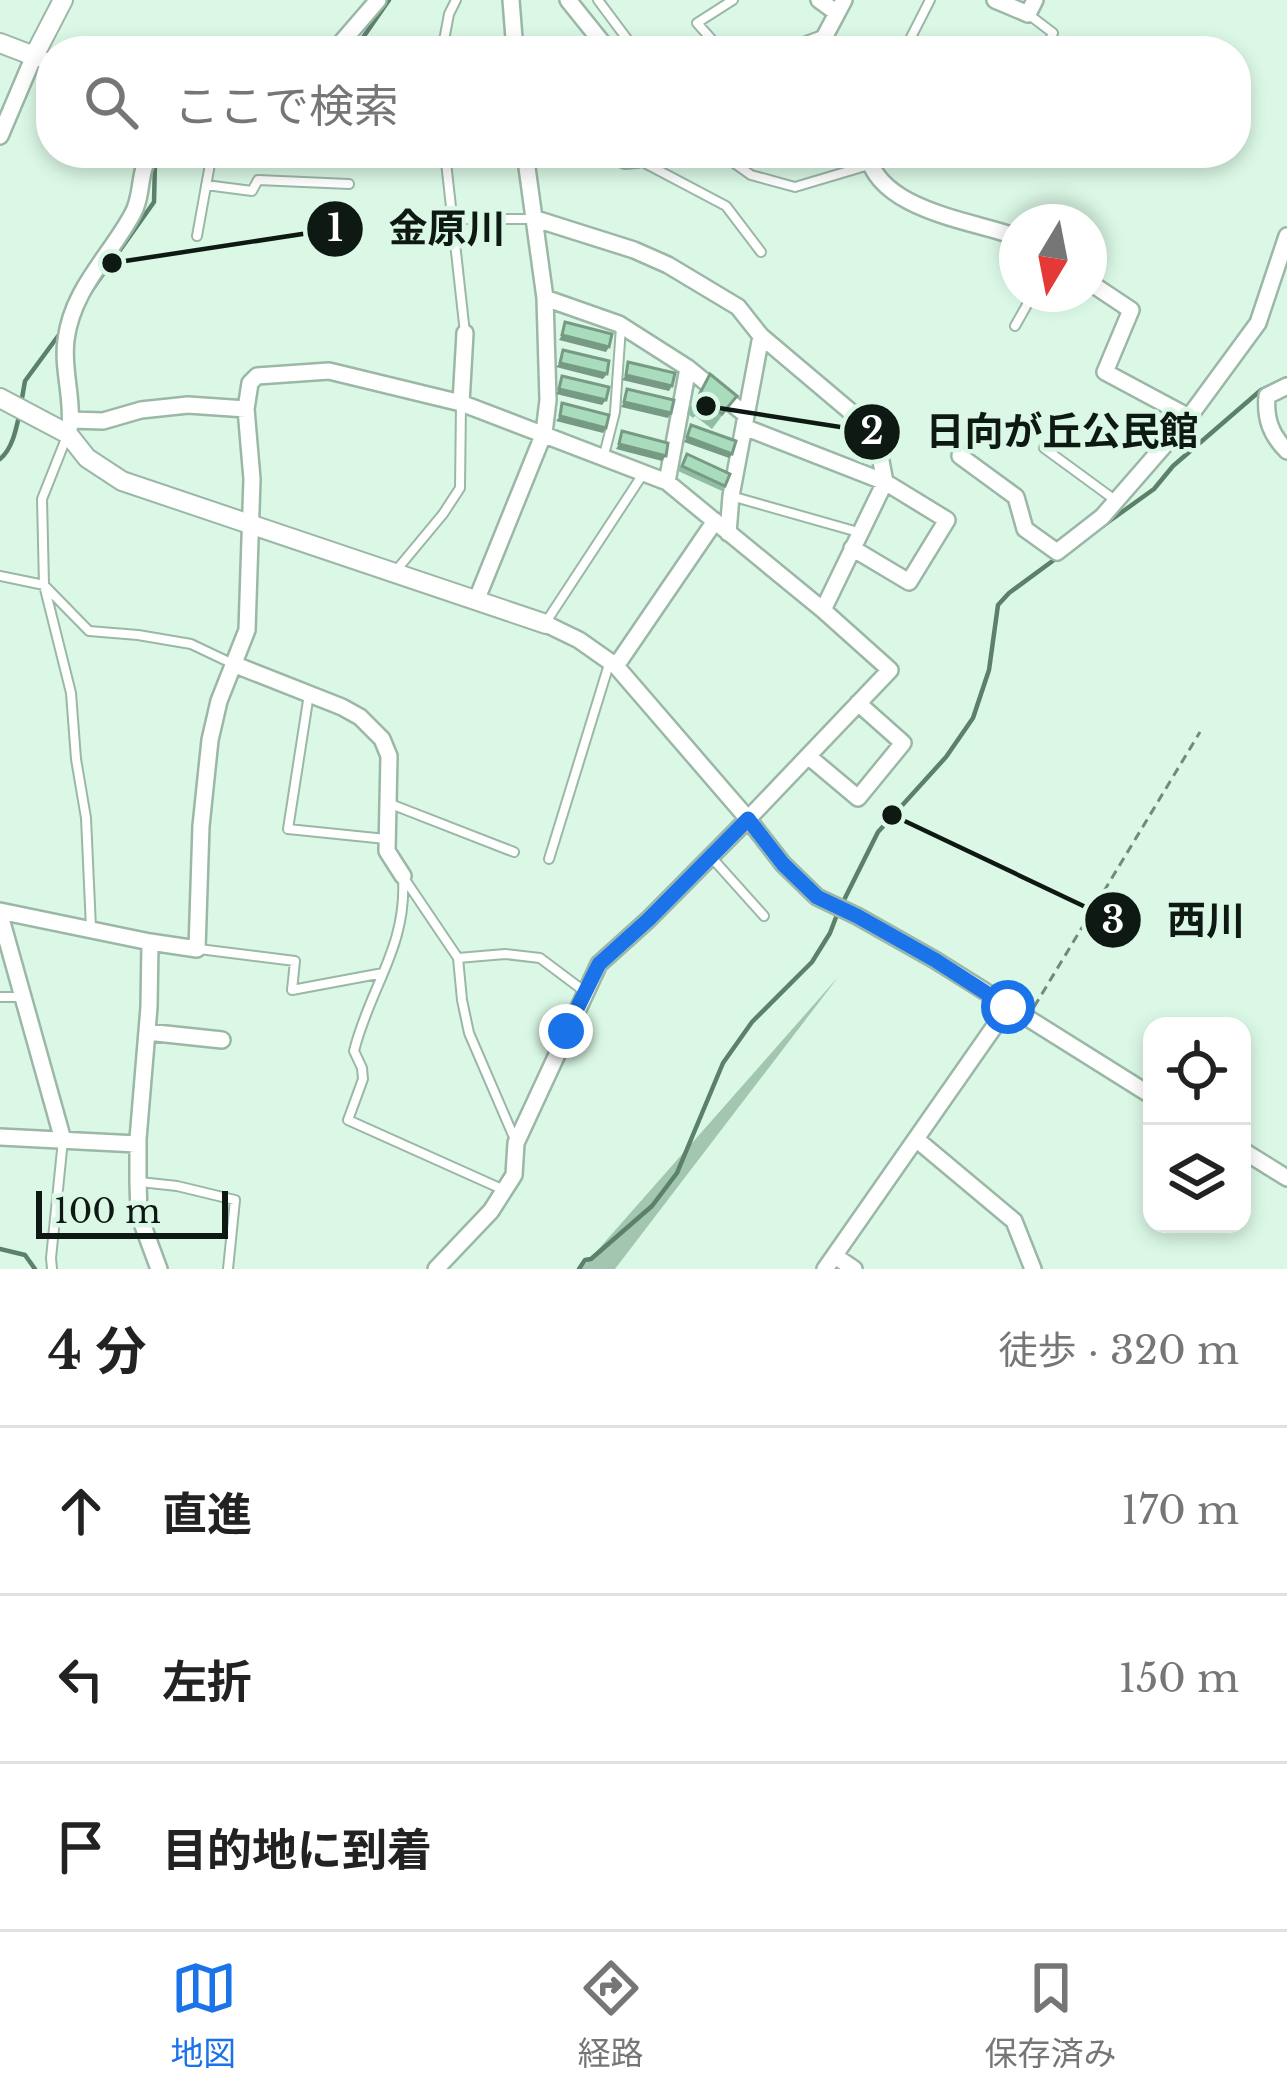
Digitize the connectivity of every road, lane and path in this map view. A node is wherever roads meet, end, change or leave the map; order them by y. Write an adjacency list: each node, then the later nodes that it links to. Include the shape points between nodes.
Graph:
1 (63, 0): 14 (street)
2 (378, 0): 15 (street)
3 (456, 0): 16 (lane)
4 (511, 0): 17 (street)
5 (568, 0): 18 (street)
6 (598, 0): 19 (lane)
7 (733, 0): 11 (lane)
8 (819, 0): 12 (street)
9 (930, 0): 22 (lane)
10 (995, 0): 13 (street)
11 (720, 3): 20 (lane, via 697,22)
12 (840, 7): 21 (street)
13 (1031, 7): 23 (lane)
14 (50, 36)
15 (347, 36)
16 (445, 36)
17 (514, 36)
18 (597, 36)
19 (625, 36)
20 (709, 36)
21 (823, 36)
22 (912, 36)
23 (1052, 36)
24 (0, 43): 25 (street)
25 (36, 58)
26 (36, 71): 27 (street)
27 (0, 136)
28 (143, 168): 58 (street, via 134,212 71,313 64,345)
29 (209, 168): 37 (lane)
30 (446, 168): 38 (lane)
31 (528, 168): 39 (street)
32 (660, 168): 43 (lane, via 726,206)
33 (741, 168): 34 (lane, via 795,187)
34 (845, 168)
35 (877, 168): 40 (street, via 900,196)
36 (349, 184): 37 (lane, via 258,180 252,191)
37 (206, 185): 41 (lane)
38 (450, 219): 39 (lane); 49 (lane)
39 (536, 219): 45 (street); 50 (street, via 668,265 738,307)
40 (999, 230)
41 (196, 236)
42 (1287, 236): 56 (street, via 1258,323)
43 (761, 252)
44 (1107, 294): 56 (street, via 1131,310 1105,372)
45 (545, 298): 47 (street); 59 (street)
46 (1023, 312): 48 (lane)
47 (621, 326): 51 (street); 62 (lane)
48 (1015, 326)
49 (465, 333): 54 (street)
50 (761, 336): 57 (street); 66 (street, via 851,412 881,460)
51 (688, 368): 57 (street); 65 (street)
52 (1287, 386): 61 (street, via 1268,396 1266,413)
53 (0, 398): 58 (street)
54 (461, 403): 55 (street, via 329,371 257,376); 59 (street); 73 (lane, via 460,488)
55 (246, 410): 58 (street, via 188,405); 70 (street)
56 (1189, 418): 68 (street)
57 (745, 421): 66 (street); 67 (street)
58 (69, 427): 70 (street, via 86,458 122,481); 75 (lane, via 42,500)
59 (544, 433): 62 (street); 76 (street)
60 (1044, 448): 68 (lane)
61 (1287, 451)
62 (603, 456): 64 (street)
63 (960, 456): 68 (street, via 1016,497 1025,529 1057,553)
64 (644, 473): 65 (street); 78 (lane)
65 (667, 482): 69 (street)
66 (884, 482): 72 (street); 72 (street, via 947,520 909,582)
67 (731, 496): 71 (street); 72 (lane)
68 (1116, 501)
69 (715, 520): 71 (street); 79 (street)
70 (249, 525): 73 (street); 80 (street, via 247,630)
71 (728, 533): 77 (street)
72 (856, 541): 77 (street)
73 (393, 574): 76 (street)
74 (0, 577): 75 (lane)
75 (44, 585): 80 (lane, via 89,631 191,644); 94 (lane, via 71,693)
76 (476, 601): 78 (street)
77 (823, 610): 82 (street, via 890,670)
78 (546, 624): 79 (street)
79 (613, 663): 86 (street); 90 (lane)
80 (233, 664): 81 (street); 96 (street, via 210,740)
81 (309, 694): 85 (street, via 361,717 382,739); 87 (lane, via 288,829)
82 (858, 703): 84 (street); 84 (street, via 903,743 858,798)
83 (1201, 732): 103 (path)
84 (808, 756): 86 (street)
85 (388, 803): 87 (street); 88 (lane)
86 (748, 819): 89 (street); 102 (street, via 817,897)
87 (388, 839): 91 (street)
88 (514, 852)
89 (711, 857): 93 (lane); 99 (street, via 599,964)
90 (549, 859)
91 (403, 876): 97 (lane); 98 (lane, via 400,932)
92 (0, 913): 94 (street); 100 (street)
93 (764, 916)
94 (92, 930): 95 (street)
95 (150, 942): 96 (street); 104 (street)
96 (197, 949): 98 (lane, via 295,962 292,990)
97 (458, 958): 99 (lane, via 540,958); 110 (lane, via 469,1034)
98 (383, 973): 115 (lane, via 356,1041 362,1079 348,1120)
99 (585, 992): 110 (street)
100 (21, 997): 101 (lane); 109 (street)
101 (0, 998)
102 (1008, 1007): 103 (street); 108 (street)
103 (1027, 1019): 106 (street)
104 (146, 1032): 105 (street); 111 (street)
105 (222, 1040)
106 (1143, 1090)
107 (0, 1137): 109 (street)
108 (916, 1139): 116 (street); 122 (street, via 1014,1221)
109 (63, 1140): 111 (street); 118 (lane)
110 (516, 1143): 115 (street)
111 (137, 1144): 114 (street)
112 (1251, 1156): 113 (street)
113 (1287, 1178)
114 (138, 1182): 117 (street); 119 (lane, via 235,1200)
115 (504, 1190): 120 (street)
116 (830, 1262): 121 (street)
117 (153, 1264)
118 (52, 1269)
119 (228, 1269)
120 (436, 1269)
121 (854, 1269)
122 (1033, 1269)

